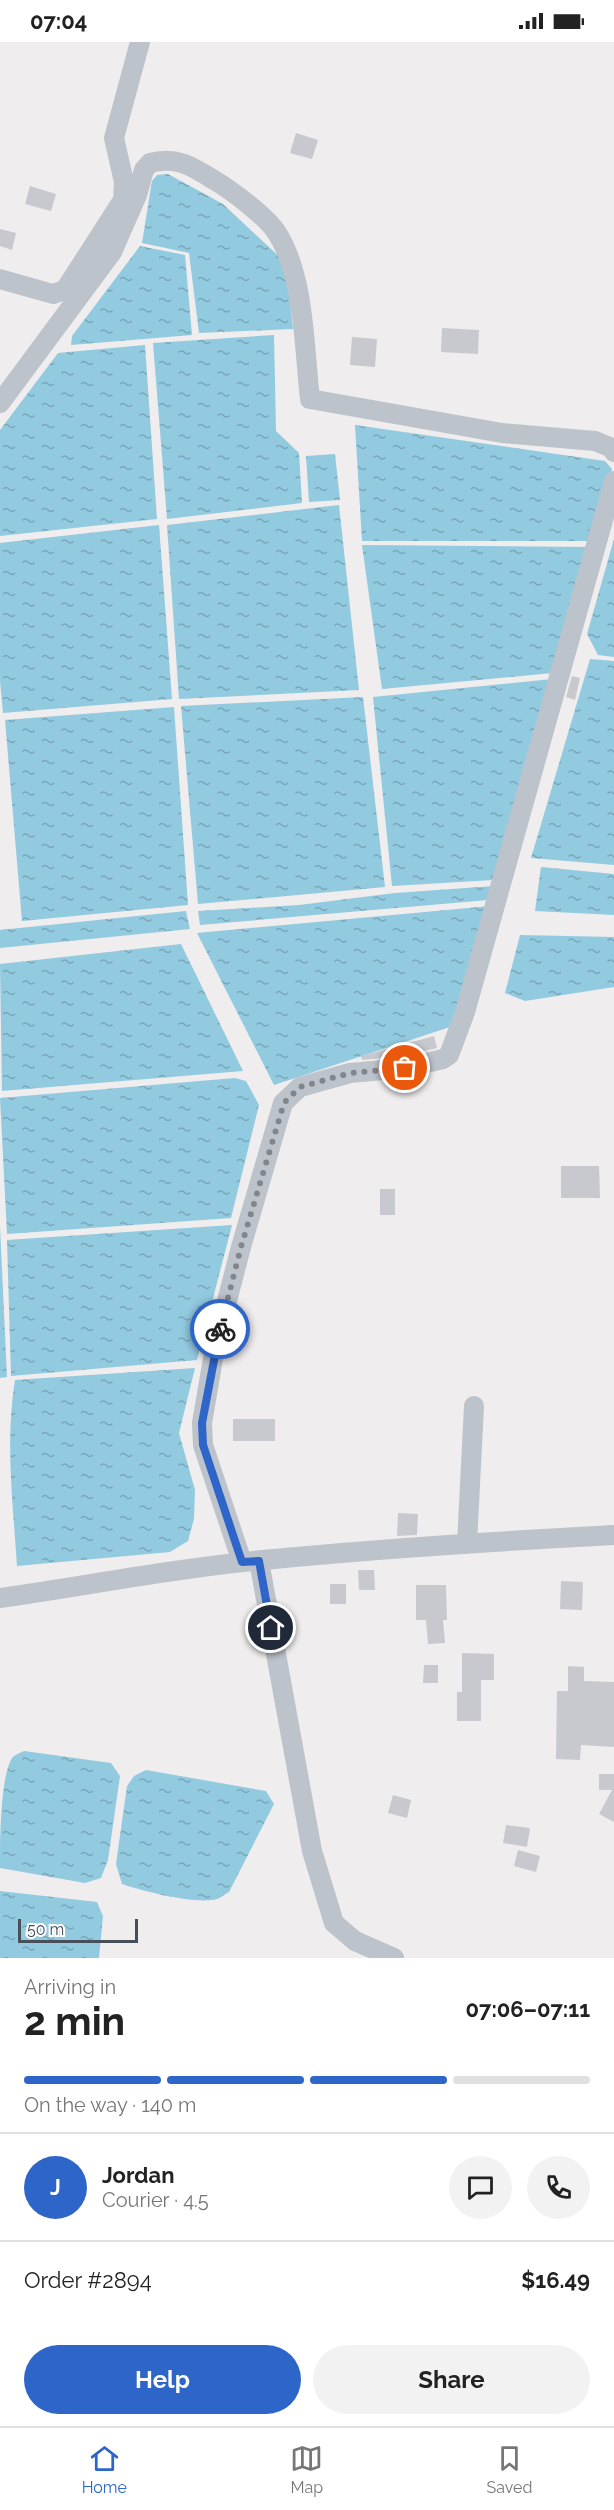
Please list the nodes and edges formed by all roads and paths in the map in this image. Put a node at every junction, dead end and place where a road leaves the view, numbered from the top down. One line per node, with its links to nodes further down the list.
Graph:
1 (140, 42): 2 (street)
2 (0, 279)
3 (0, 403): 4 (street)
4 (614, 452)
5 (614, 481): 9 (street)
6 (474, 1406): 8 (street)
7 (614, 1535): 8 (street)
8 (467, 1544): 9 (street)
9 (250, 1562): 10 (street); 11 (street)
10 (0, 1598)
11 (394, 1958)

